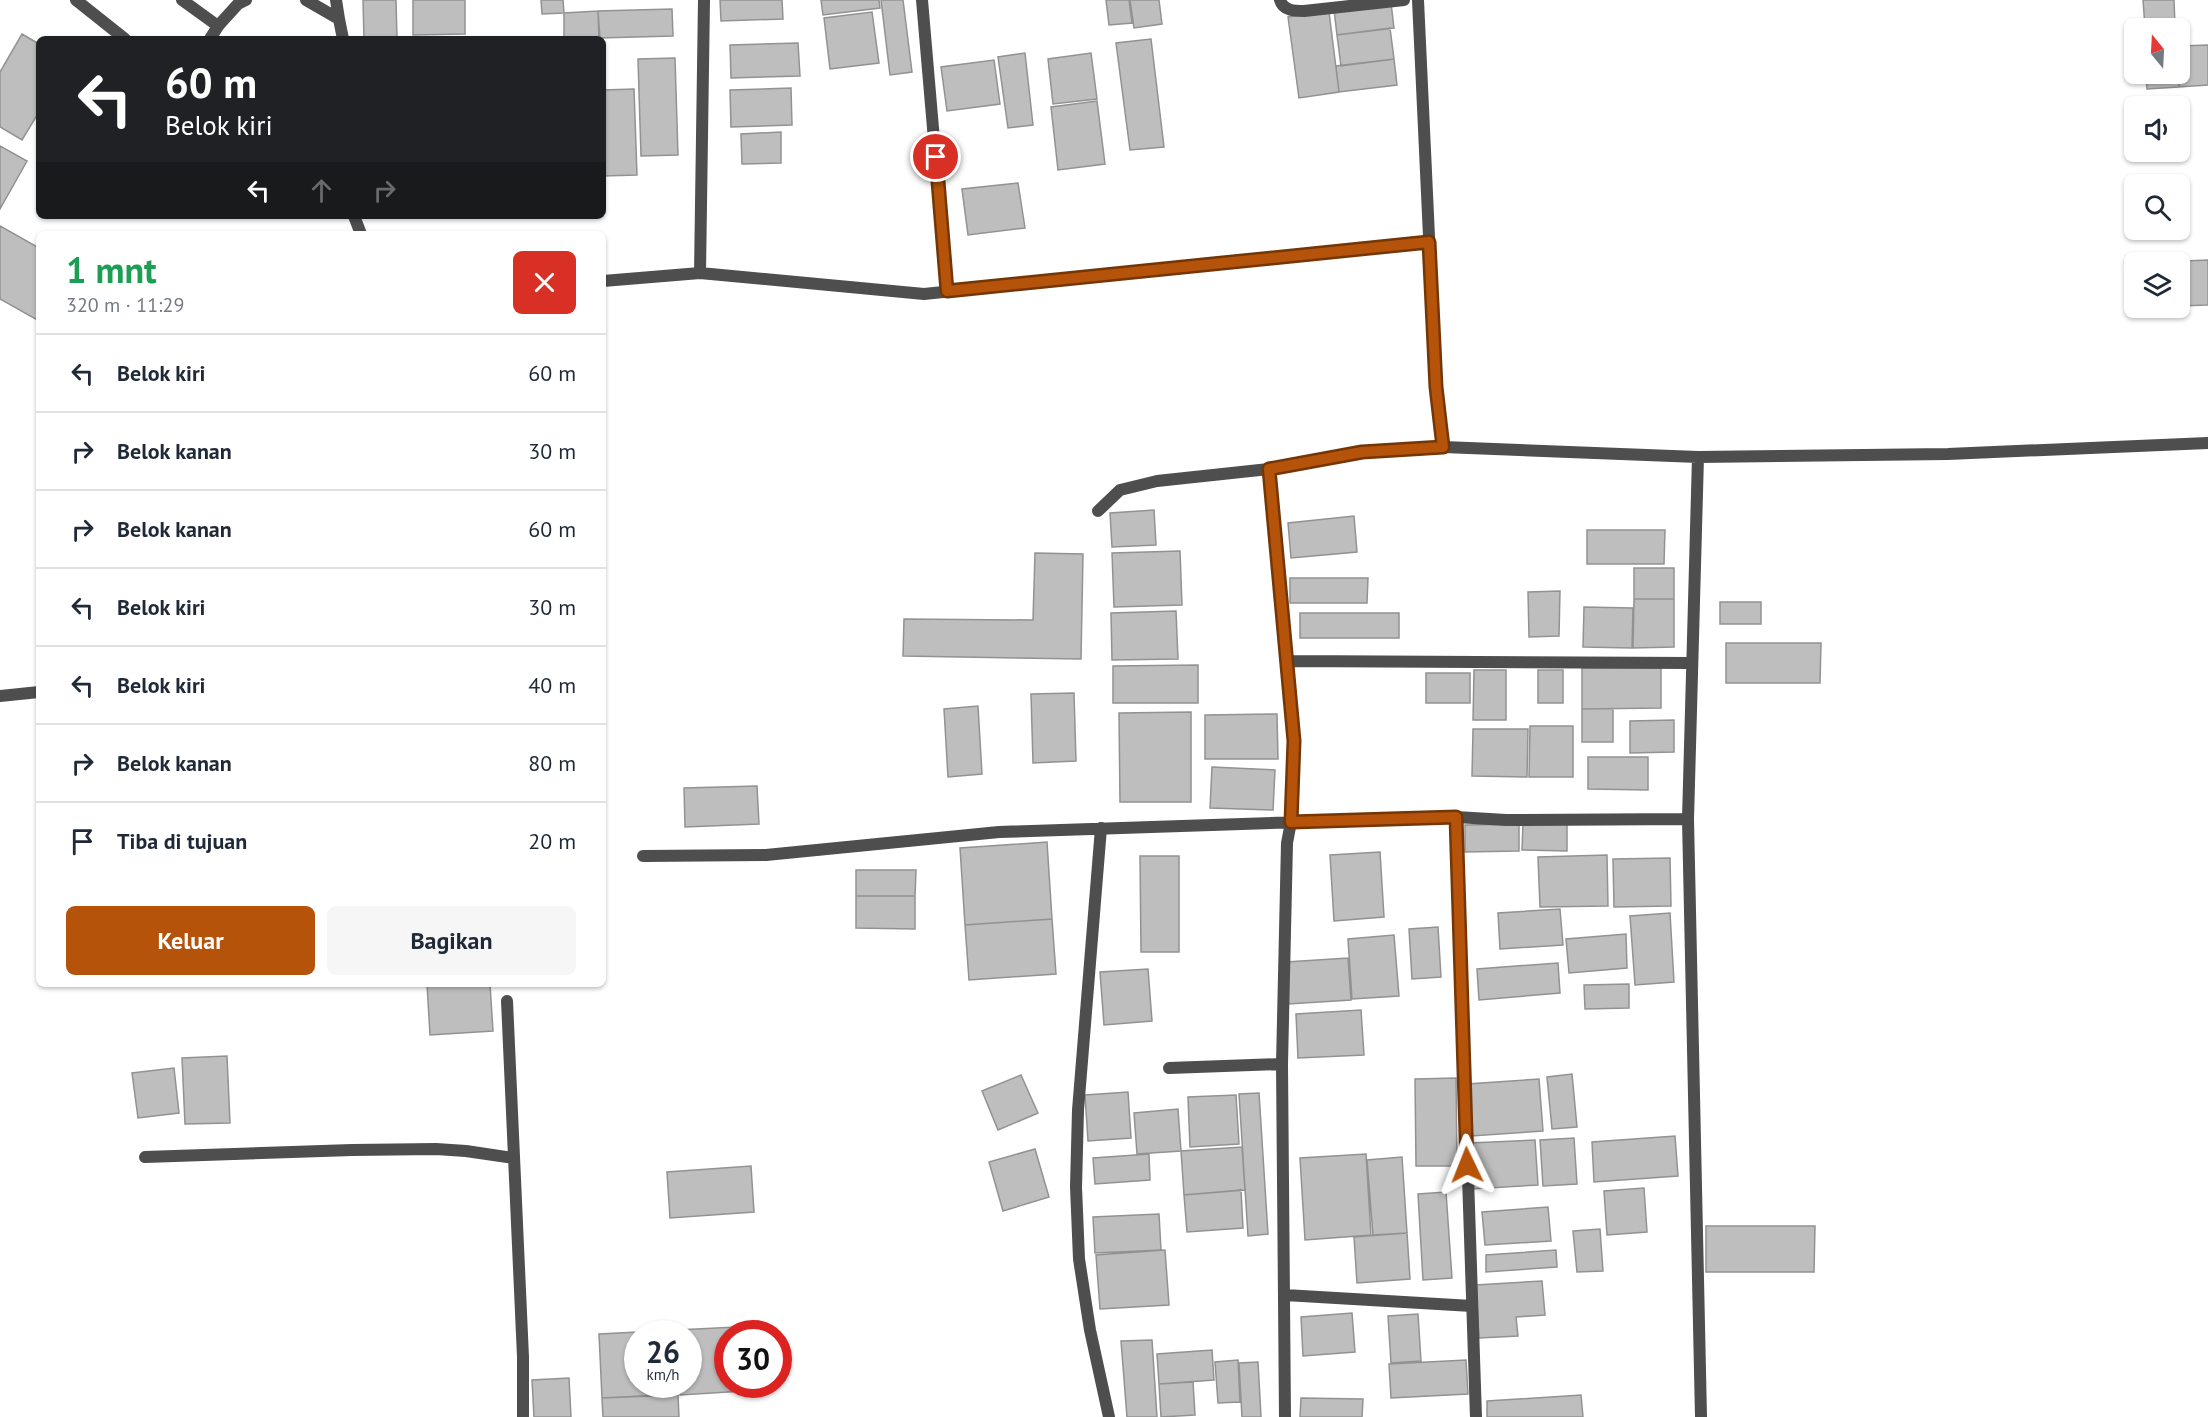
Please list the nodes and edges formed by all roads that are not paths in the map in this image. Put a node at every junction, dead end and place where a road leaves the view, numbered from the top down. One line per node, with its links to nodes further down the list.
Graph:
1 (76, 0): 13 (street)
2 (182, 0): 12 (street)
3 (246, 0): 12 (street)
4 (306, 0): 11 (street)
5 (336, 0): 11 (street)
6 (704, 0): 17 (street)
7 (922, 0): 19 (street)
8 (1280, 0): 9 (street)
9 (1404, 0)
10 (1418, 0): 16 (street)
11 (339, 19): 15 (street)
12 (218, 26): 14 (street)
13 (121, 36)
14 (212, 36)
15 (342, 36)
16 (1429, 242): 19 (street); 21 (street)
17 (700, 273): 18 (street); 19 (street)
18 (606, 281)
19 (947, 291)
20 (2208, 443): 22 (street)
21 (1443, 447): 22 (street); 23 (street)
22 (1698, 457): 26 (street)
23 (1269, 469): 24 (street); 25 (street)
24 (1098, 511)
25 (1287, 661): 26 (street); 31 (street)
26 (1692, 663): 30 (street)
27 (36, 692): 28 (street)
28 (0, 696)
29 (1456, 817): 30 (street); 31 (street); 40 (street)
30 (1688, 819): 45 (street)
31 (1291, 822): 32 (street); 35 (street)
32 (1101, 828): 33 (street); 42 (street)
33 (643, 856)
34 (507, 1001): 38 (street)
35 (1282, 1065): 36 (street); 39 (street)
36 (1169, 1068)
37 (145, 1157): 38 (street)
38 (513, 1158): 41 (street)
39 (1285, 1295): 40 (street); 43 (street)
40 (1472, 1306): 44 (street)
41 (523, 1417)
42 (1109, 1417)
43 (1285, 1417)
44 (1476, 1417)
45 (1701, 1417)

